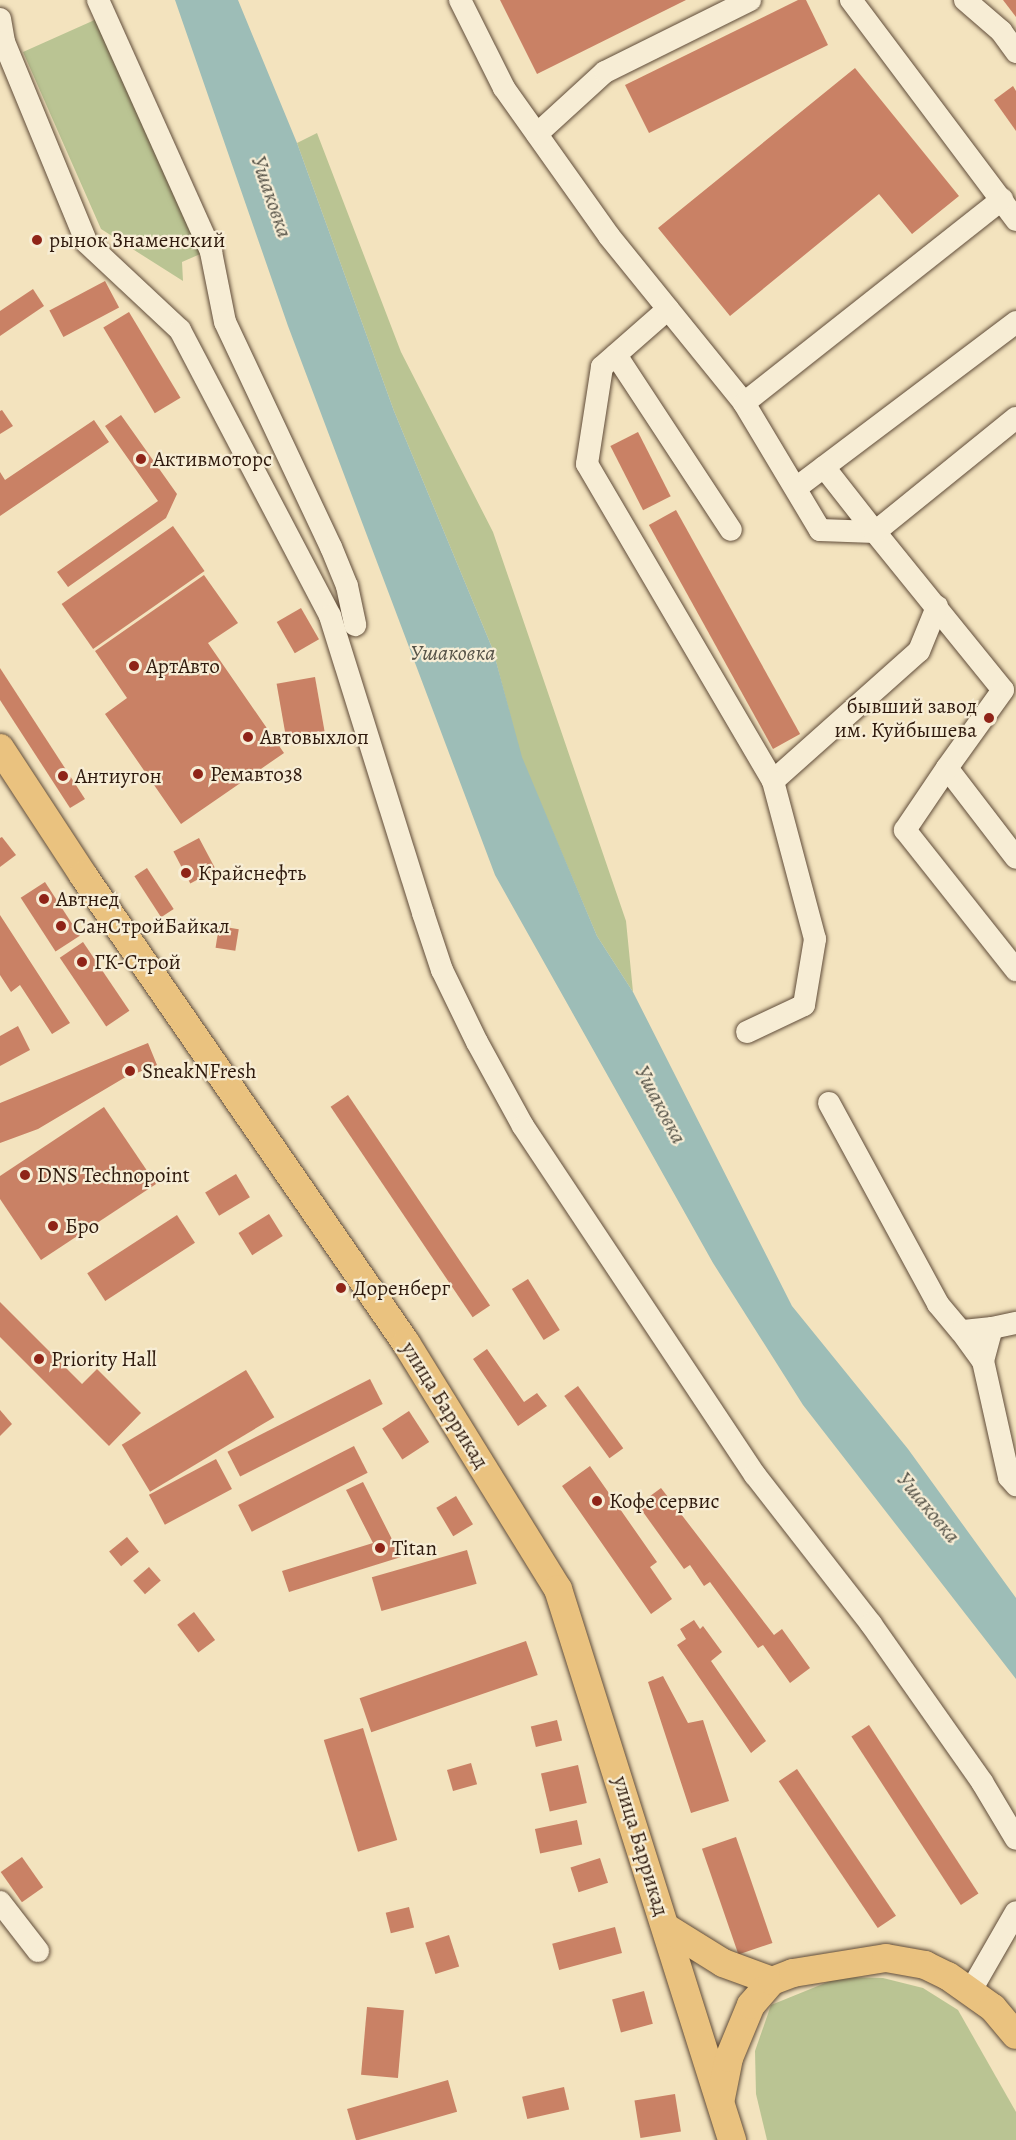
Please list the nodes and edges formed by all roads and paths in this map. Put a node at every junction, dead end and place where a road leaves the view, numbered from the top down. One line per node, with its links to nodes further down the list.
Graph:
1 (98, 0): 21 (street)
2 (460, 0): 8 (street)
3 (750, 0): 8 (street)
4 (851, 0): 9 (street)
5 (965, 0): 7 (street)
6 (0, 19): 34 (street)
7 (1016, 51)
8 (537, 134): 11 (street)
9 (1002, 200): 10 (street); 14 (street)
10 (1016, 220)
11 (668, 309): 13 (street); 14 (street)
12 (1016, 322): 16 (street)
13 (616, 355): 18 (street); 24 (street)
14 (744, 403): 19 (street)
15 (1016, 418): 19 (street)
16 (824, 467): 17 (street); 19 (street)
17 (796, 488)
18 (731, 530)
19 (875, 532): 20 (street)
20 (937, 607): 23 (street); 24 (street)
21 (355, 625)
22 (0, 748): 37 (main road, улица Баррикад)
23 (947, 768): 25 (street); 26 (street)
24 (773, 781): 27 (street)
25 (1016, 858)
26 (1016, 970)
27 (747, 1032)
28 (829, 1103): 31 (street)
29 (1016, 1323): 30 (street)
30 (992, 1328): 31 (street); 32 (street)
31 (961, 1331): 32 (street)
32 (983, 1361): 33 (street)
33 (1016, 1485)
34 (1016, 1839)
35 (0, 1902): 38 (street)
36 (1016, 1912): 40 (street)
37 (667, 1928): 39 (main road); 42 (main road, улица Баррикад)
38 (38, 1951)
39 (772, 1981): 40 (main road); 42 (main road)
40 (970, 1992): 41 (main road)
41 (1016, 2035)
42 (720, 2097): 43 (main road, улица Баррикад)
43 (732, 2140)

